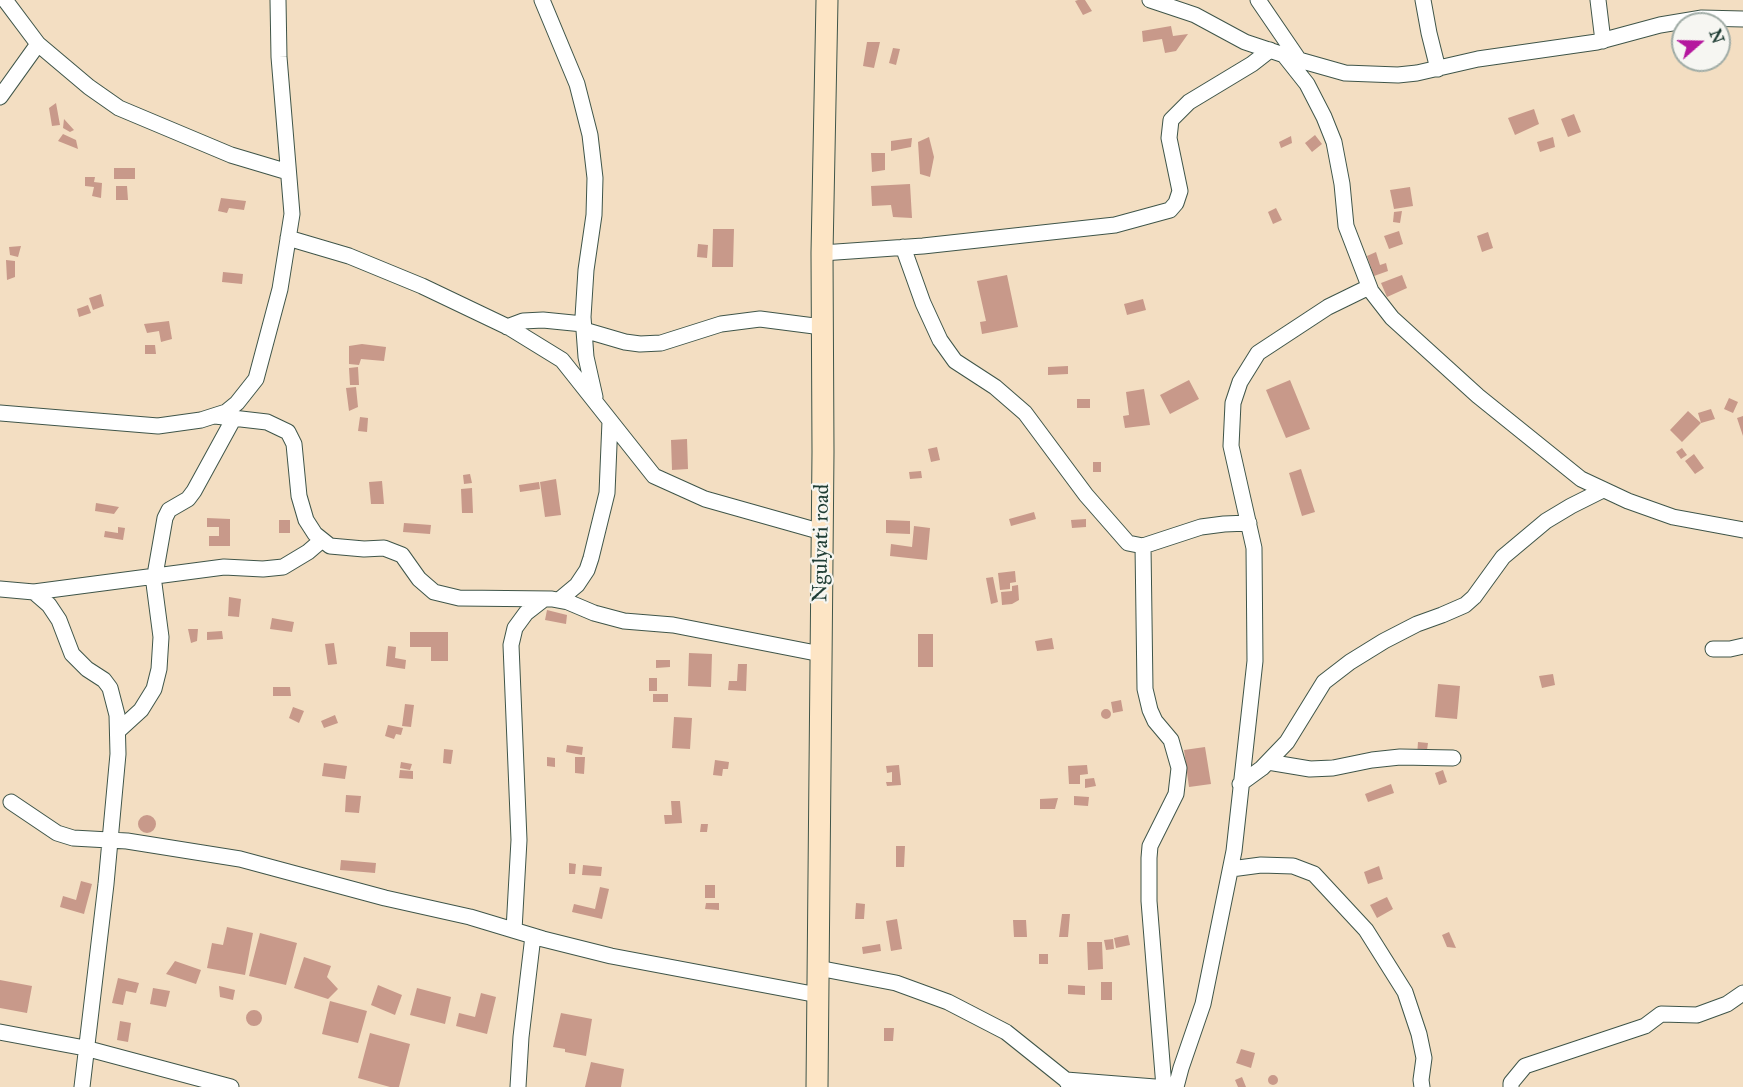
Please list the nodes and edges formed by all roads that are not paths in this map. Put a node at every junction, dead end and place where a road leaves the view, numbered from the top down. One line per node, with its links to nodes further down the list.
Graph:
1 (5, 0): 11 (street)
2 (278, 0): 16 (street)
3 (542, 0): 22 (street)
4 (827, 0): 19 (main road, Ngulyati road)
5 (1150, 0): 12 (street)
6 (1258, 0): 13 (street)
7 (1423, 0): 14 (street)
8 (1598, 0): 10 (street)
9 (1743, 19): 10 (street)
10 (1603, 41): 14 (street)
11 (38, 44): 15 (street); 16 (street)
12 (1277, 53): 13 (street); 18 (street); 20 (street)
13 (1299, 60): 14 (street)
14 (1438, 69)
15 (0, 97)
16 (288, 172): 17 (street)
17 (288, 238): 21 (street); 26 (street)
18 (903, 247): 19 (street); 34 (street)
19 (822, 253): 23 (main road, Ngulyati road)
20 (1369, 287): 29 (street); 30 (street)
21 (507, 327): 22 (street); 24 (street)
22 (583, 327): 23 (street); 24 (street)
23 (822, 327): 32 (main road, Ngulyati road)
24 (596, 404): 28 (street)
25 (0, 413): 26 (street)
26 (215, 416): 27 (street)
27 (234, 418): 33 (street); 35 (street)
28 (610, 421): 32 (street); 39 (street)
29 (1603, 490): 31 (street); 45 (street)
30 (1249, 524): 34 (street); 46 (street)
31 (1743, 530)
32 (822, 532): 42 (main road, Ngulyati road)
33 (322, 540): 35 (street); 38 (street)
34 (1143, 546): 63 (street)
35 (154, 575): 37 (street); 43 (street)
36 (0, 589): 37 (street)
37 (34, 592): 43 (street)
38 (544, 598): 39 (street); 50 (street)
39 (559, 600): 42 (street)
40 (1743, 646): 41 (street)
41 (1713, 649)
42 (821, 654): 52 (main road, Ngulyati road)
43 (118, 731): 48 (street)
44 (1453, 758): 45 (street)
45 (1268, 762): 46 (street)
46 (1240, 784): 49 (street)
47 (11, 802): 48 (street)
48 (109, 841): 50 (street); 56 (street)
49 (1231, 869): 64 (street); 65 (street)
50 (514, 930): 51 (street)
51 (533, 936): 54 (street); 60 (street)
52 (818, 968): 54 (main road, Ngulyati road); 57 (street)
53 (1743, 993): 66 (street)
54 (818, 995): 61 (main road, Ngulyati road)
55 (0, 1032): 56 (street)
56 (85, 1048): 58 (street); 59 (street)
57 (1068, 1084): 62 (street)
58 (82, 1087)
59 (231, 1087)
60 (518, 1087)
61 (816, 1087)
62 (1155, 1087)
63 (1164, 1087)
64 (1176, 1087)
65 (1422, 1087)
66 (1511, 1087)

